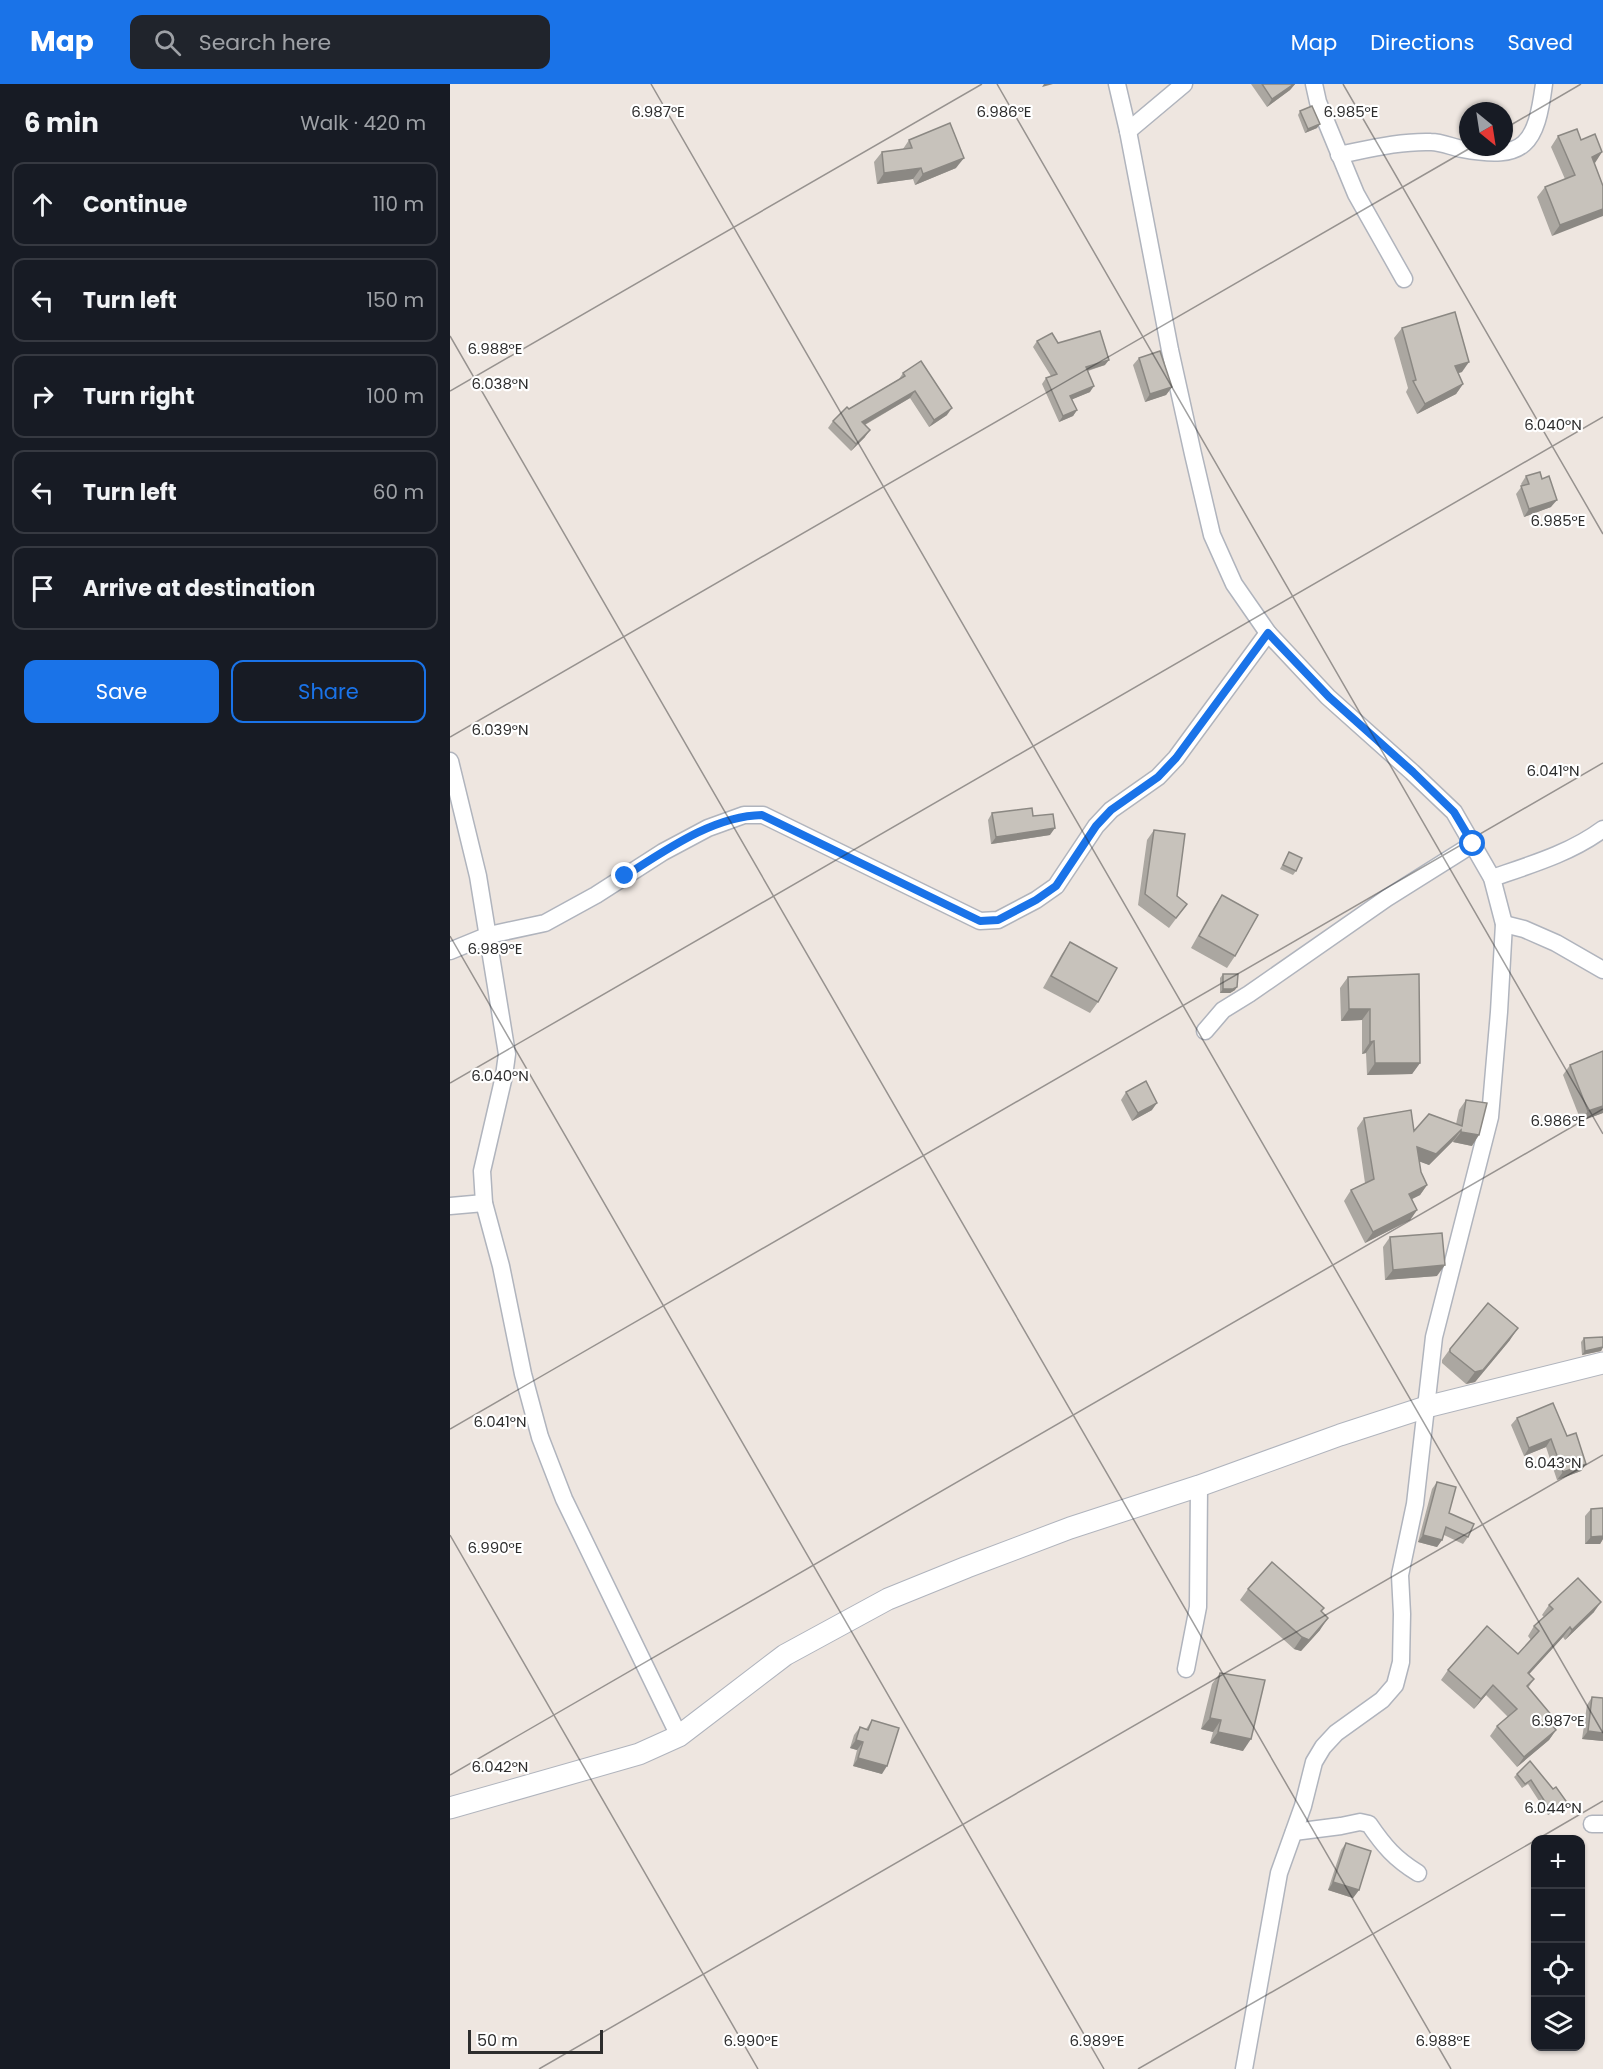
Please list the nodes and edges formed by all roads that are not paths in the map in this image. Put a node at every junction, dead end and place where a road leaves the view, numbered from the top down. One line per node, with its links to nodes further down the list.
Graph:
1 (1117, 84): 5 (street)
2 (1184, 84): 5 (street)
3 (1314, 84): 6 (street)
4 (1544, 84): 6 (street)
5 (1128, 131): 8 (street)
6 (1340, 155): 7 (street)
7 (1404, 279)
8 (1268, 633): 11 (street); 14 (street)
9 (450, 761): 14 (street)
10 (1603, 829): 12 (street)
11 (1473, 844): 12 (street); 17 (street)
12 (1492, 878): 13 (street)
13 (1504, 924): 16 (street); 21 (street)
14 (489, 935): 15 (street); 18 (street)
15 (450, 951)
16 (1603, 970)
17 (1205, 1032)
18 (484, 1203): 19 (street); 24 (street)
19 (450, 1206)
20 (1603, 1363): 21 (street)
21 (1426, 1407): 22 (street); 26 (street)
22 (1199, 1486): 23 (street); 24 (street)
23 (1186, 1669)
24 (679, 1736): 25 (street)
25 (450, 1808)
26 (1294, 1832): 27 (street); 28 (street)
27 (1418, 1873)
28 (1244, 2069)

